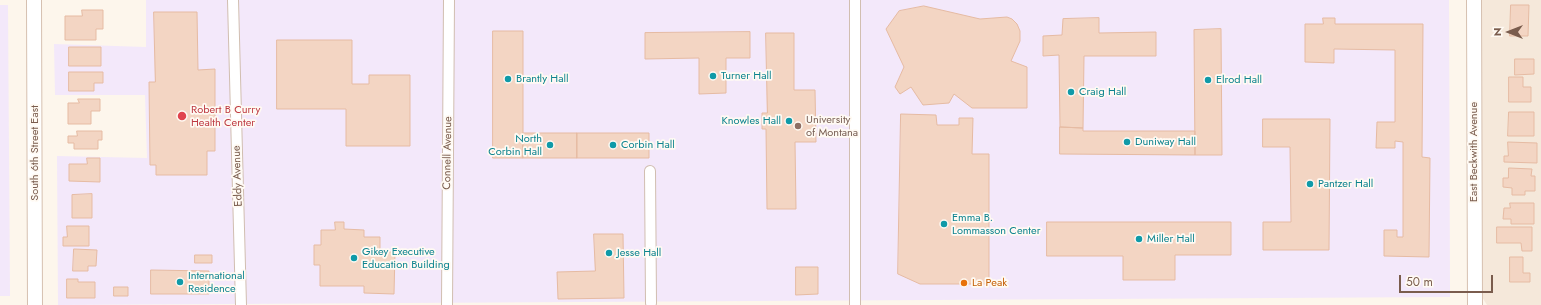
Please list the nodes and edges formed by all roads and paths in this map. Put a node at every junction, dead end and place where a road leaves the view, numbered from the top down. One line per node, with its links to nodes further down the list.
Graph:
1 (34, 0): 8 (street, South 6th Street East)
2 (449, 0): 10 (street, Connell Avenue)
3 (855, 0): 11 (street)
4 (1474, 0): 12 (street, East Beckwith Avenue)
5 (233, 1): 9 (street, Eddy Avenue)
6 (650, 171): 7 (street)
7 (651, 303)
8 (35, 305)
9 (241, 305)
10 (447, 305)
11 (855, 305)
12 (1475, 305)

